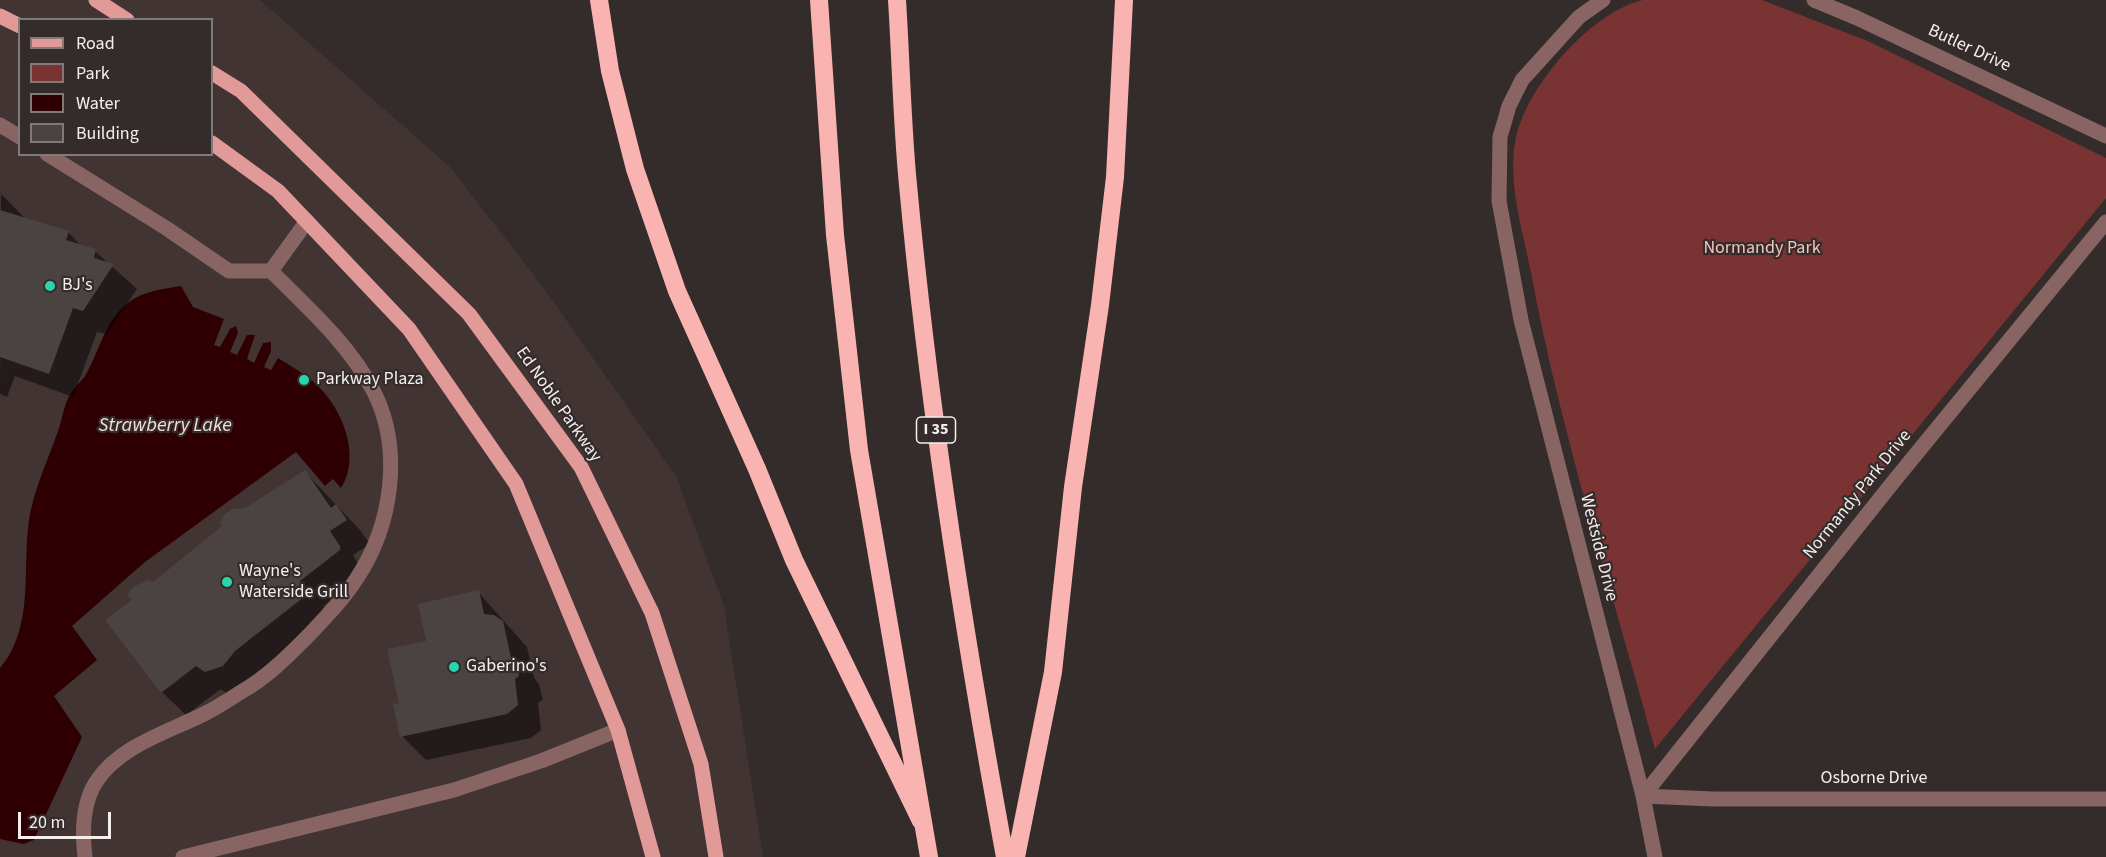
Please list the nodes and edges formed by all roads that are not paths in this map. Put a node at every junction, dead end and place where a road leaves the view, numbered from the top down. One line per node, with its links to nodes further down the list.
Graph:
1 (96, 0): 9 (main road)
2 (599, 0): 23 (highway)
3 (819, 0): 23 (highway)
4 (897, 0): 29 (highway, I 35)
5 (1124, 0): 30 (highway)
6 (1603, 0): 21 (street, Westside Drive)
7 (1814, 0): 14 (street, Butler Drive)
8 (0, 16): 10 (main road)
9 (124, 18)
10 (18, 25)
11 (213, 73): 27 (main road, Ed Noble Parkway)
12 (0, 125): 13 (street)
13 (18, 136)
14 (2106, 136)
15 (213, 144): 17 (main road)
16 (50, 156): 19 (street)
17 (307, 221): 19 (street); 20 (main road)
18 (2106, 222): 21 (street, Normandy Park Drive)
19 (271, 271): 24 (street)
20 (618, 730): 25 (street); 26 (main road)
21 (1643, 796): 22 (street, Osborne Drive); 31 (street, Westside Drive)
22 (2106, 799)
23 (921, 821): 28 (highway)
24 (85, 857)
25 (183, 857)
26 (653, 857)
27 (716, 857)
28 (929, 857)
29 (1005, 857)
30 (1016, 857)
31 (1655, 857)

